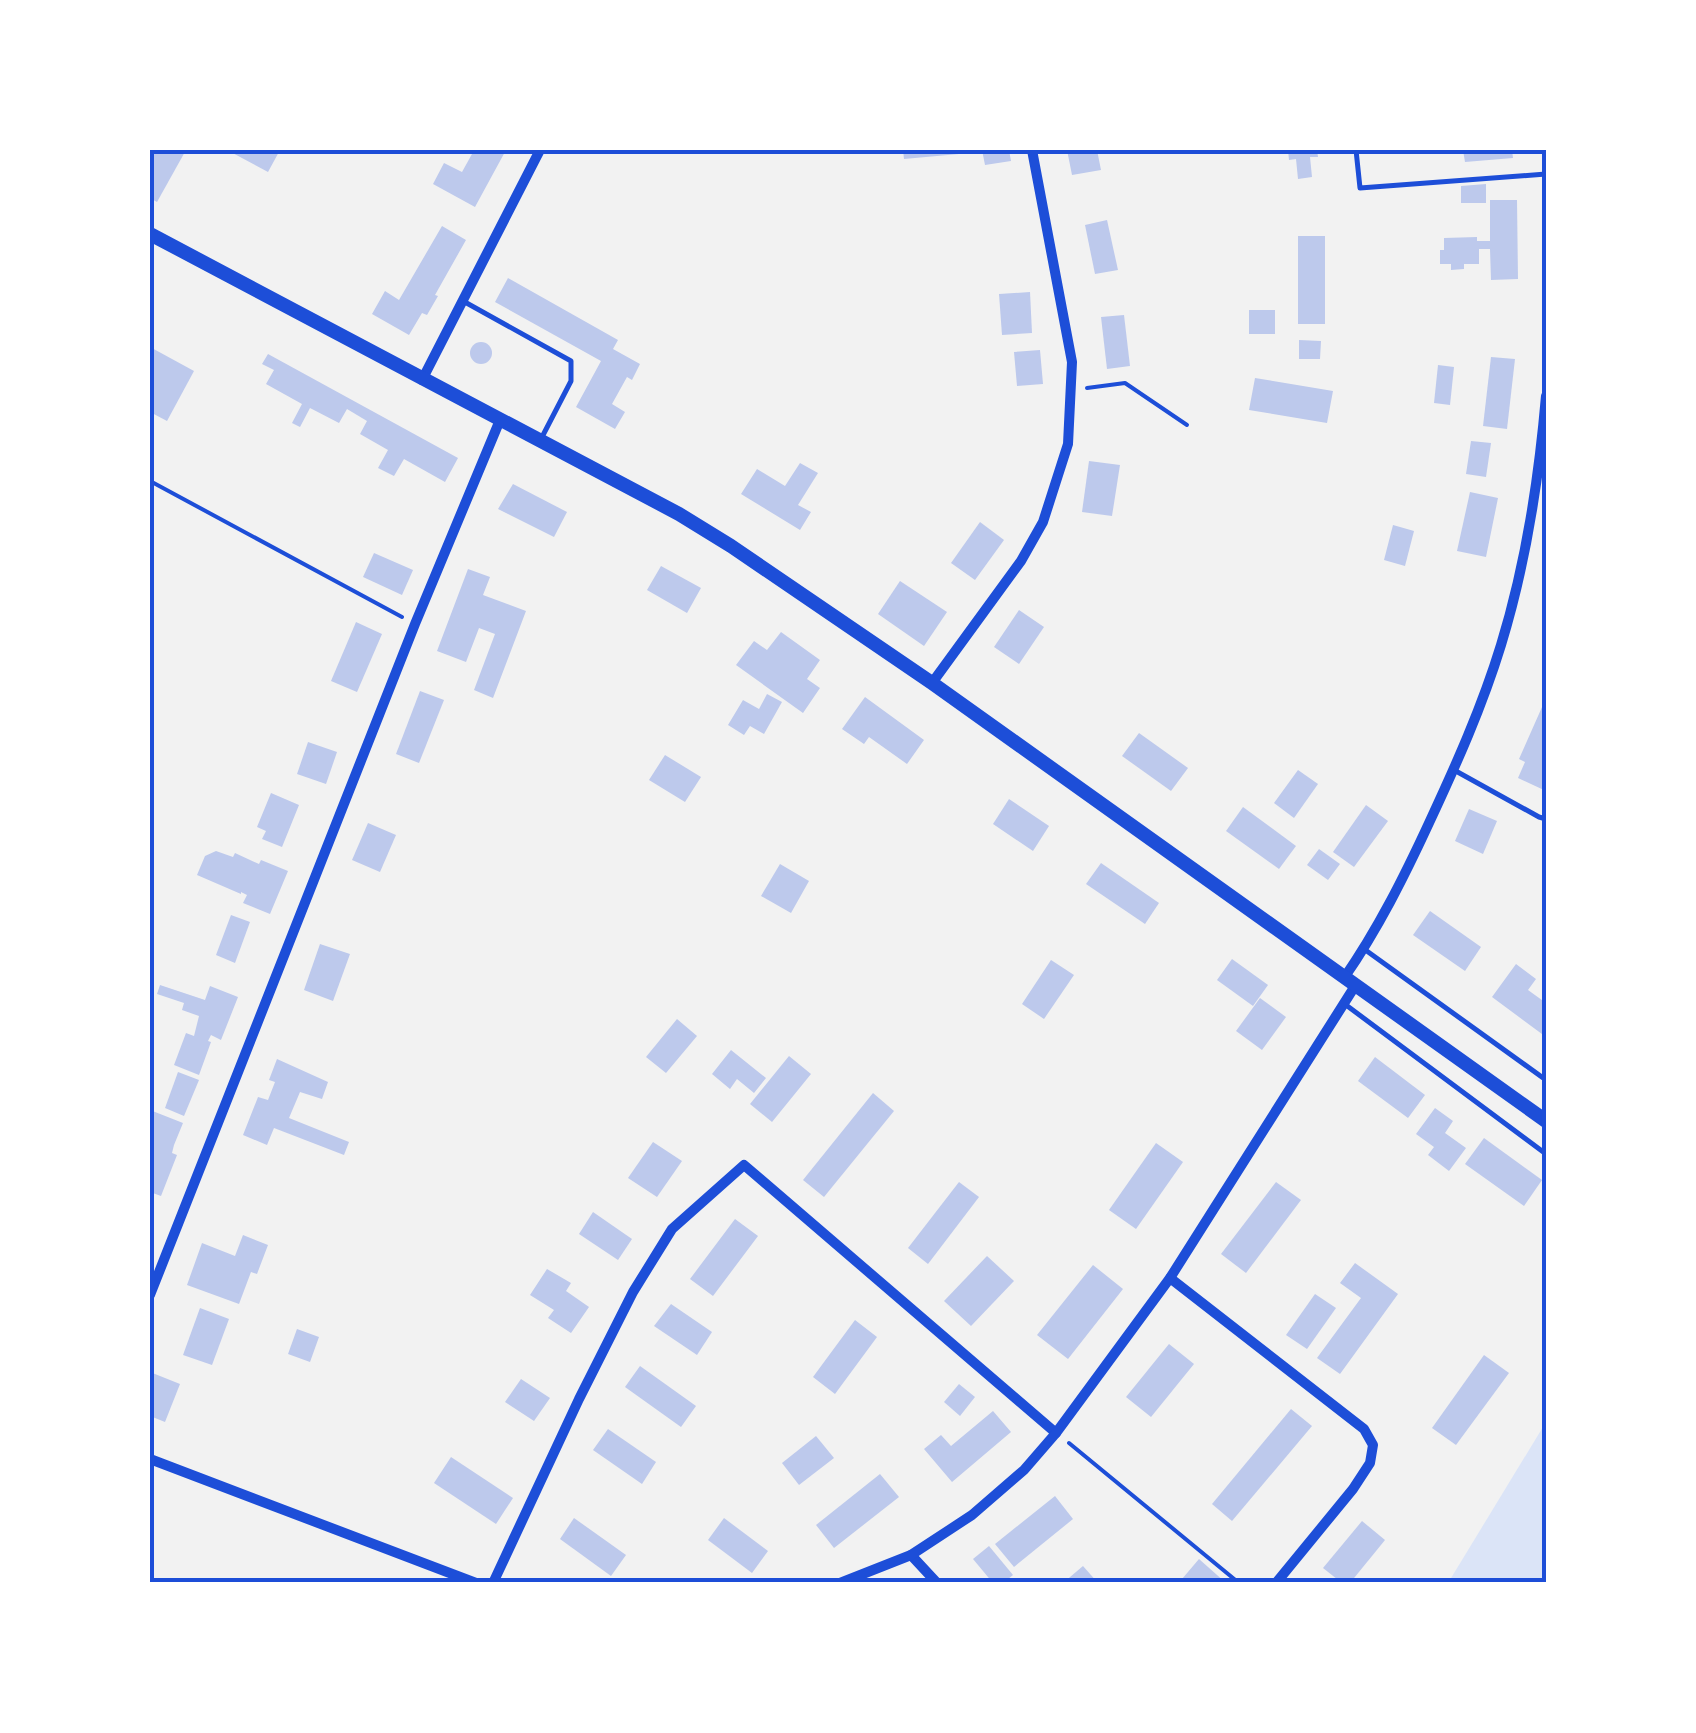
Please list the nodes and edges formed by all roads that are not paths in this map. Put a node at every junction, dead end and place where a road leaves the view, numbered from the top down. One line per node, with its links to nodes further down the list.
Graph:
1 (540, 150): 6 (street)
2 (1032, 150): 11 (street)
3 (1356, 150): 4 (lane)
4 (1546, 174)
5 (150, 234): 7 (street)
6 (463, 301): 7 (street); 10 (lane)
7 (422, 380): 9 (street)
8 (1546, 396): 12 (street)
9 (500, 420): 10 (street); 21 (street)
10 (540, 441): 11 (street)
11 (932, 683): 15 (street)
12 (1454, 770): 13 (lane); 14 (street)
13 (1546, 819)
14 (1364, 949): 15 (street); 17 (lane)
15 (1350, 982): 16 (street); 18 (street)
16 (1344, 1003): 19 (lane); 20 (street)
17 (1546, 1080)
18 (1546, 1122)
19 (1546, 1154)
20 (1170, 1278): 22 (street); 29 (street)
21 (150, 1295)
22 (1056, 1433): 24 (street); 26 (street)
23 (150, 1459): 25 (street)
24 (911, 1555): 27 (street); 28 (street)
25 (476, 1583)
26 (493, 1583)
27 (840, 1583)
28 (937, 1583)
29 (1276, 1583)

